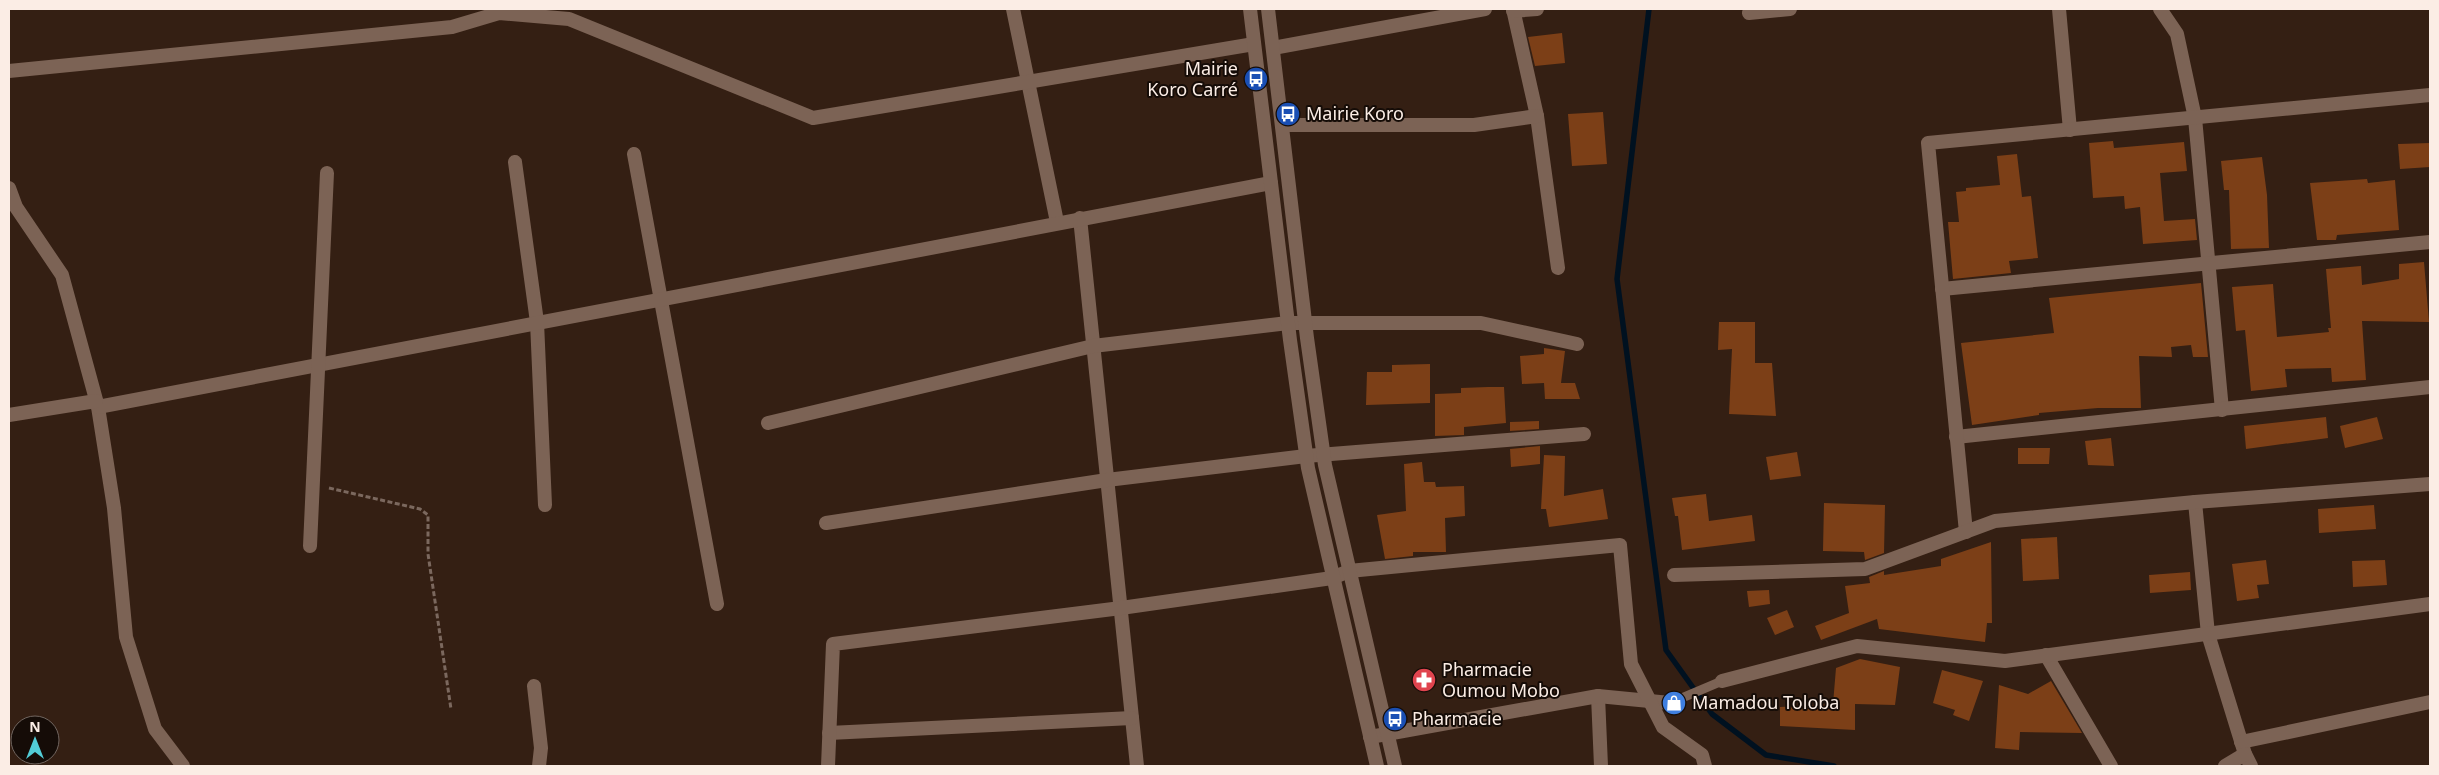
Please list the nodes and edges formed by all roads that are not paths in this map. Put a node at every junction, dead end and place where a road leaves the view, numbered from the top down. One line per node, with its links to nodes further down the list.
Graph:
1 (1013, 9): 15 (street)
2 (1250, 9): 12 (street)
3 (1268, 9): 13 (street)
4 (1485, 9): 13 (street)
5 (1537, 9): 9 (street)
6 (1790, 9): 11 (street)
7 (2059, 9): 20 (street)
8 (2160, 9): 18 (street)
9 (1513, 10): 17 (street)
10 (501, 11): 14 (street); 15 (street)
11 (1749, 13)
12 (1254, 44): 15 (street); 24 (street)
13 (1273, 48): 19 (street)
14 (9, 71)
15 (1028, 82): 27 (street)
16 (2430, 95): 18 (street)
17 (1536, 116): 19 (street); 30 (street)
18 (2195, 118): 20 (street); 29 (street)
19 (1282, 124): 35 (street)
20 (2070, 130): 31 (street)
21 (634, 154): 32 (street)
22 (515, 162): 33 (street)
23 (327, 173): 38 (street)
24 (1271, 183): 26 (street); 34 (street)
25 (9, 188): 40 (street)
26 (1080, 218): 27 (street); 37 (street)
27 (1057, 222): 32 (street)
28 (2430, 242): 29 (street)
29 (2209, 263): 31 (street); 41 (street)
30 (1558, 268)
31 (1942, 289): 45 (street)
32 (660, 298): 33 (street); 58 (street)
33 (537, 322): 38 (street); 51 (street)
34 (1288, 323): 35 (street); 37 (street); 47 (street)
35 (1306, 323): 36 (street); 46 (street)
36 (1577, 344)
37 (1093, 346): 43 (street); 48 (street)
38 (320, 364): 40 (street); 54 (street)
39 (2430, 388): 41 (street)
40 (97, 404): 42 (street); 74 (street)
41 (2222, 410): 45 (street)
42 (9, 415)
43 (768, 423)
44 (1584, 434): 46 (street)
45 (1956, 437): 53 (street)
46 (1324, 455): 47 (street); 55 (street)
47 (1306, 456): 48 (street); 57 (street)
48 (1107, 480): 52 (street); 60 (street)
49 (2430, 484): 50 (street)
50 (2195, 502): 53 (street); 61 (street)
51 (545, 506)
52 (826, 522)
53 (1966, 532): 56 (street)
54 (310, 546)
55 (1349, 572): 57 (street); 66 (street); 70 (street)
56 (1674, 575)
57 (1332, 578): 60 (street); 72 (street)
58 (717, 604)
59 (2430, 604): 61 (street)
60 (1120, 608): 69 (street); 71 (street)
61 (2208, 634): 62 (street); 73 (street)
62 (2046, 655): 63 (street); 82 (street)
63 (1722, 681): 68 (lane)
64 (534, 686): 75 (street)
65 (1598, 696): 66 (street); 70 (street); 80 (street)
66 (1649, 701): 68 (street); 81 (street)
67 (2430, 702): 73 (street)
68 (1670, 703)
69 (1132, 718): 71 (street); 77 (street)
70 (1387, 732): 72 (street); 79 (street)
71 (829, 733): 76 (street)
72 (1370, 737): 78 (street)
73 (2246, 754): 83 (street)
74 (182, 766)
75 (539, 766)
76 (828, 766)
77 (1137, 766)
78 (1377, 766)
79 (1395, 766)
80 (1601, 766)
81 (1705, 766)
82 (2111, 766)
83 (2225, 766)

